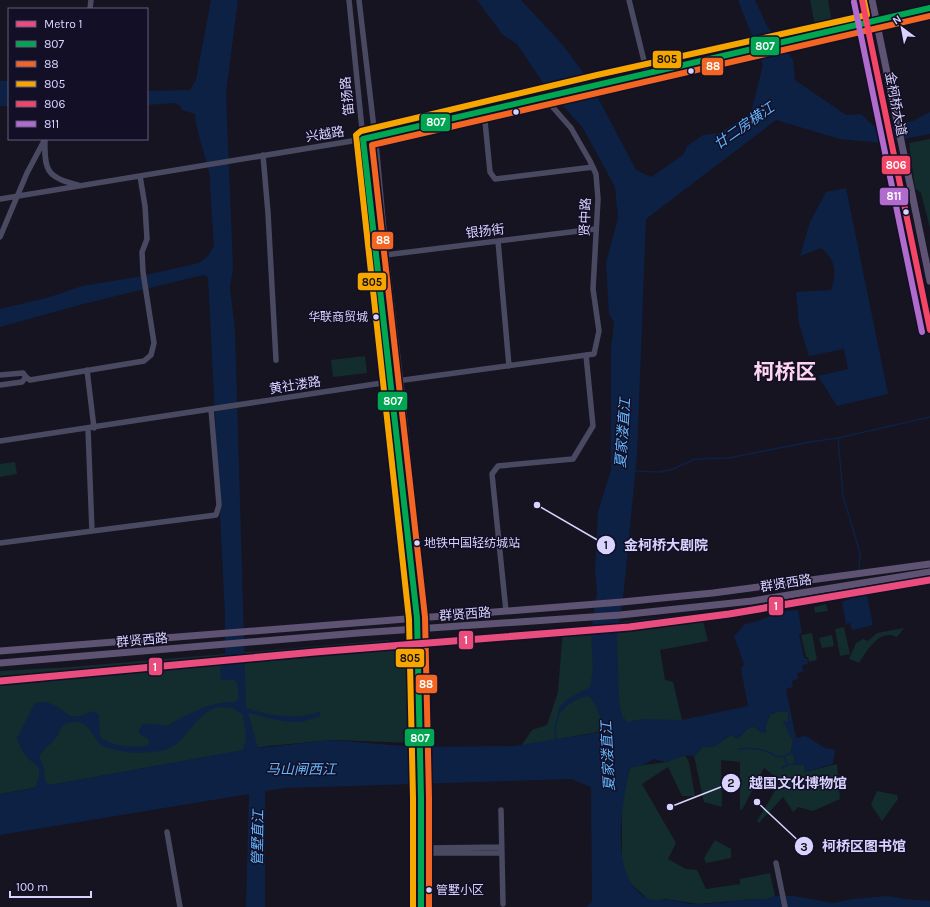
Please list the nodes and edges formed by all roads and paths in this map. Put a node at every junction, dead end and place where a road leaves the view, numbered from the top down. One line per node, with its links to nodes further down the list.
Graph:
1 (349, 0): 13 (street, 笛扬路)
2 (359, 0): 12 (street, 笛扬路)
3 (629, 0): 9 (street)
4 (862, 0): 8 (main road, 金柯桥大道)
5 (872, 0): 7 (main road, 金柯桥大道)
6 (930, 8): 7 (street, 兴越路)
7 (876, 21): 8 (street, 兴越路); 27 (main road, 金柯桥大道)
8 (867, 23): 9 (street, 兴越路); 28 (main road, 金柯桥大道)
9 (646, 72): 10 (street, 兴越路)
10 (546, 96): 11 (street, 兴越路); 17 (street, 贤中路)
11 (484, 111): 12 (street, 兴越路); 17 (street)
12 (375, 136): 13 (street, 兴越路); 25 (street, 笛扬路)
13 (363, 139): 16 (street, 兴越路); 26 (street, 笛扬路)
14 (45, 140): 19 (street)
15 (45, 140): 20 (street)
16 (263, 155): 18 (street, 兴越路); 31 (street)
17 (593, 167): 22 (street, 贤中路)
18 (140, 176): 19 (street, 兴越路); 33 (street)
19 (80, 186): 20 (street, 兴越路)
20 (17, 196): 21 (street, 兴越路); 23 (street)
21 (0, 199)
22 (595, 229): 24 (street, 银扬街); 29 (street, 贤中路)
23 (0, 237)
24 (498, 241): 25 (street, 银扬街); 32 (street)
25 (386, 255): 26 (street, 银扬街); 36 (street, 笛扬路)
26 (377, 256): 37 (street, 笛扬路)
27 (930, 282)
28 (930, 330)
29 (594, 354): 30 (street, 黄社溇路)
30 (586, 355): 32 (street, 黄社溇路); 47 (street)
31 (276, 360)
32 (510, 366): 36 (street, 黄社溇路)
33 (87, 370): 35 (street); 41 (street)
34 (0, 375): 35 (street)
35 (26, 377): 38 (street)
36 (401, 380): 37 (street, 黄社溇路); 48 (street, 笛扬路)
37 (390, 381): 39 (street, 黄社溇路); 48 (street, 笛扬路)
38 (0, 385)
39 (212, 409): 41 (street, 黄社溇路); 43 (street)
40 (88, 428): 41 (street, 黄社溇路); 42 (street, 黄社溇路); 43 (street)
41 (94, 428)
42 (0, 441)
43 (92, 531): 44 (street)
44 (0, 543)
45 (930, 564): 47 (main road, 群贤西路)
46 (930, 572): 49 (main road, 群贤西路)
47 (506, 611): 48 (main road, 群贤西路)
48 (421, 618): 49 (street, 笛扬路); 50 (main road, 群贤西路)
49 (422, 629): 51 (main road, 群贤西路); 55 (street, 笛扬路); 59 (street, 笛扬路)
50 (0, 651)
51 (0, 663)
52 (501, 810): 54 (street)
53 (167, 832): 58 (street)
54 (501, 850): 55 (street); 57 (street)
55 (430, 851): 60 (street, 笛扬路)
56 (776, 863): 61 (street)
57 (503, 904)
58 (180, 907)
59 (421, 907)
60 (430, 907)
61 (785, 907)

